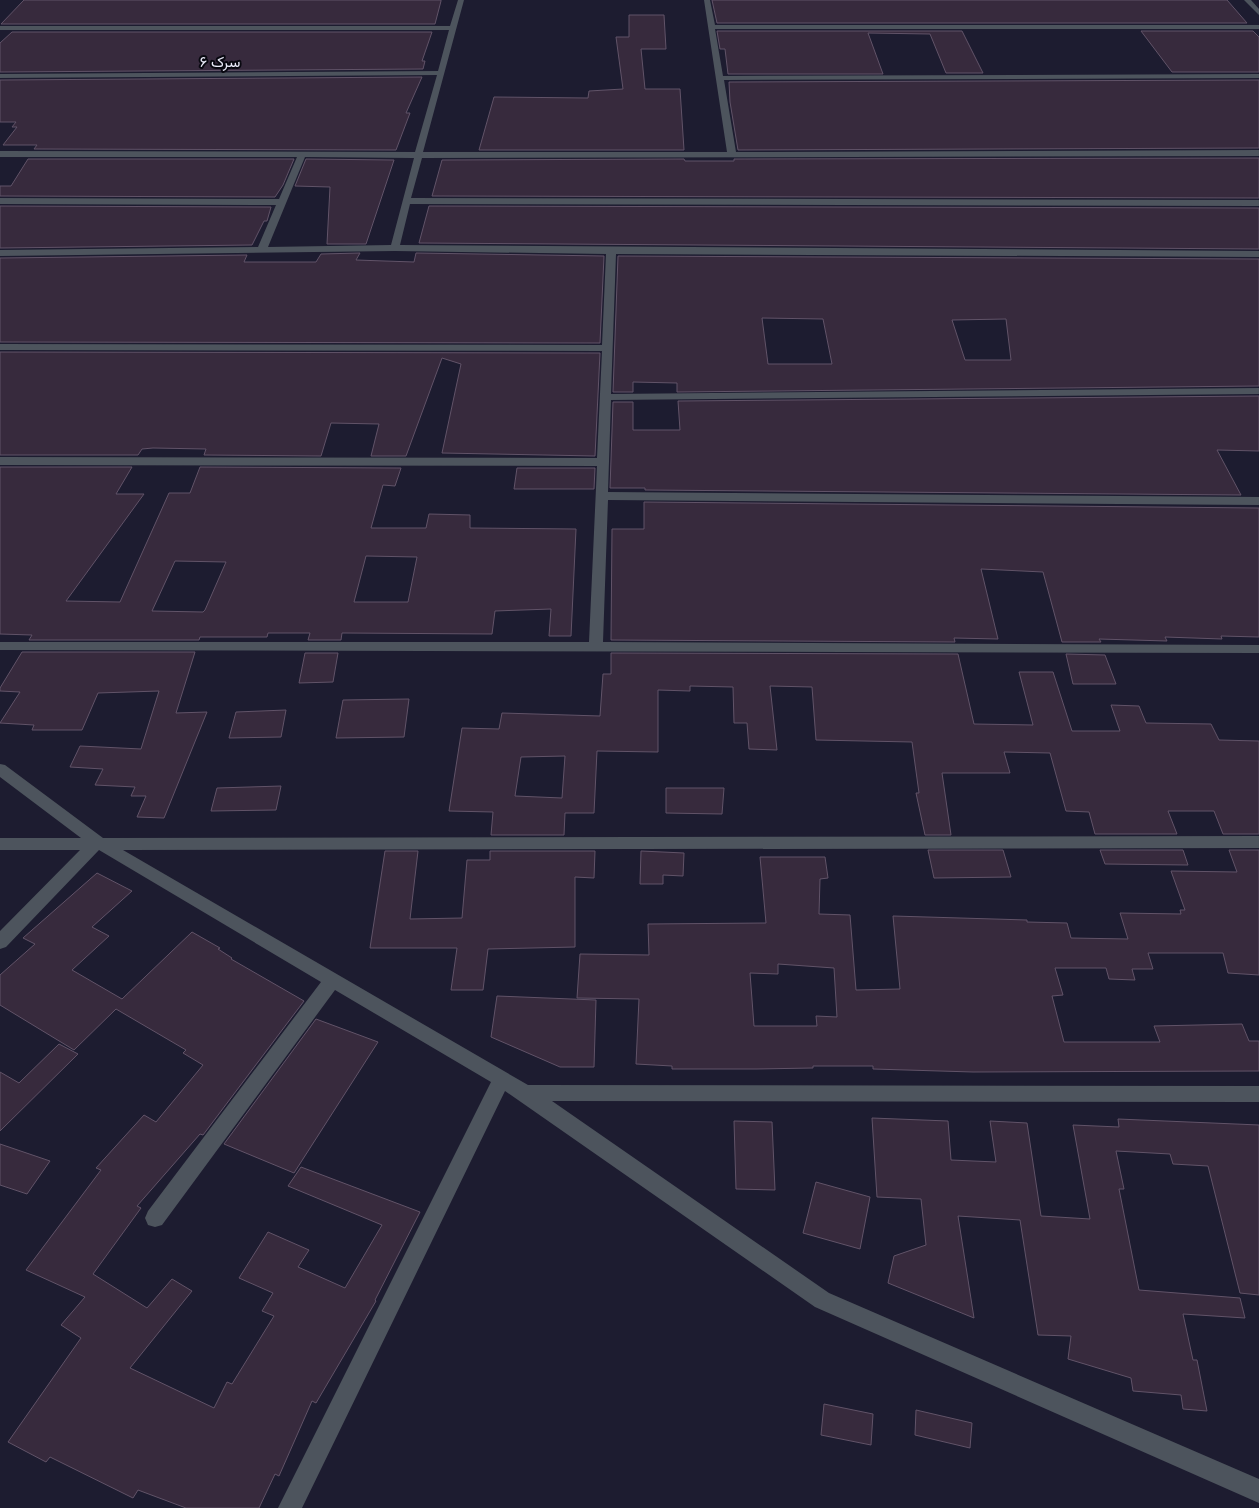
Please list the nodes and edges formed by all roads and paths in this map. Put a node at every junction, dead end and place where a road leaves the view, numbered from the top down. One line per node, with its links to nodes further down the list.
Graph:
1 (461, 0): 8 (street)
2 (707, 0): 5 (street)
3 (1247, 0): 4 (street)
4 (1258, 11)
5 (712, 27): 6 (street); 12 (street)
6 (1259, 27)
7 (0, 28): 8 (street)
8 (454, 28): 9 (street)
9 (441, 73): 10 (street, سرک ۶); 17 (street)
10 (0, 76)
11 (1259, 76): 12 (street)
12 (720, 78): 15 (street)
13 (1259, 153): 15 (street)
14 (0, 154): 16 (street)
15 (732, 154): 17 (street)
16 (302, 155): 17 (street); 20 (street)
17 (419, 156): 18 (street)
18 (406, 200): 21 (street); 22 (street)
19 (0, 201): 20 (street)
20 (282, 202): 23 (street)
21 (1259, 203)
22 (395, 248): 23 (street); 24 (street)
23 (262, 249): 25 (street)
24 (611, 251): 26 (street); 28 (street)
25 (0, 253)
26 (1259, 254)
27 (0, 347): 28 (street)
28 (608, 348): 30 (street)
29 (1259, 391): 30 (street)
30 (606, 397): 32 (street)
31 (0, 462): 32 (street)
32 (604, 462): 33 (street)
33 (602, 496): 34 (street); 36 (street)
34 (1259, 501)
35 (0, 646): 36 (street)
36 (596, 647): 37 (street)
37 (1259, 649)
38 (0, 769): 39 (street)
39 (97, 842): 40 (street); 41 (street); 42 (street); 43 (street)
40 (1259, 842)
41 (0, 844)
42 (0, 942)
43 (332, 980): 44 (street); 47 (street)
44 (502, 1079): 45 (street); 49 (street)
45 (525, 1093): 46 (street); 48 (street)
46 (1259, 1094)
47 (155, 1218)
48 (1259, 1491)
49 (290, 1508)

